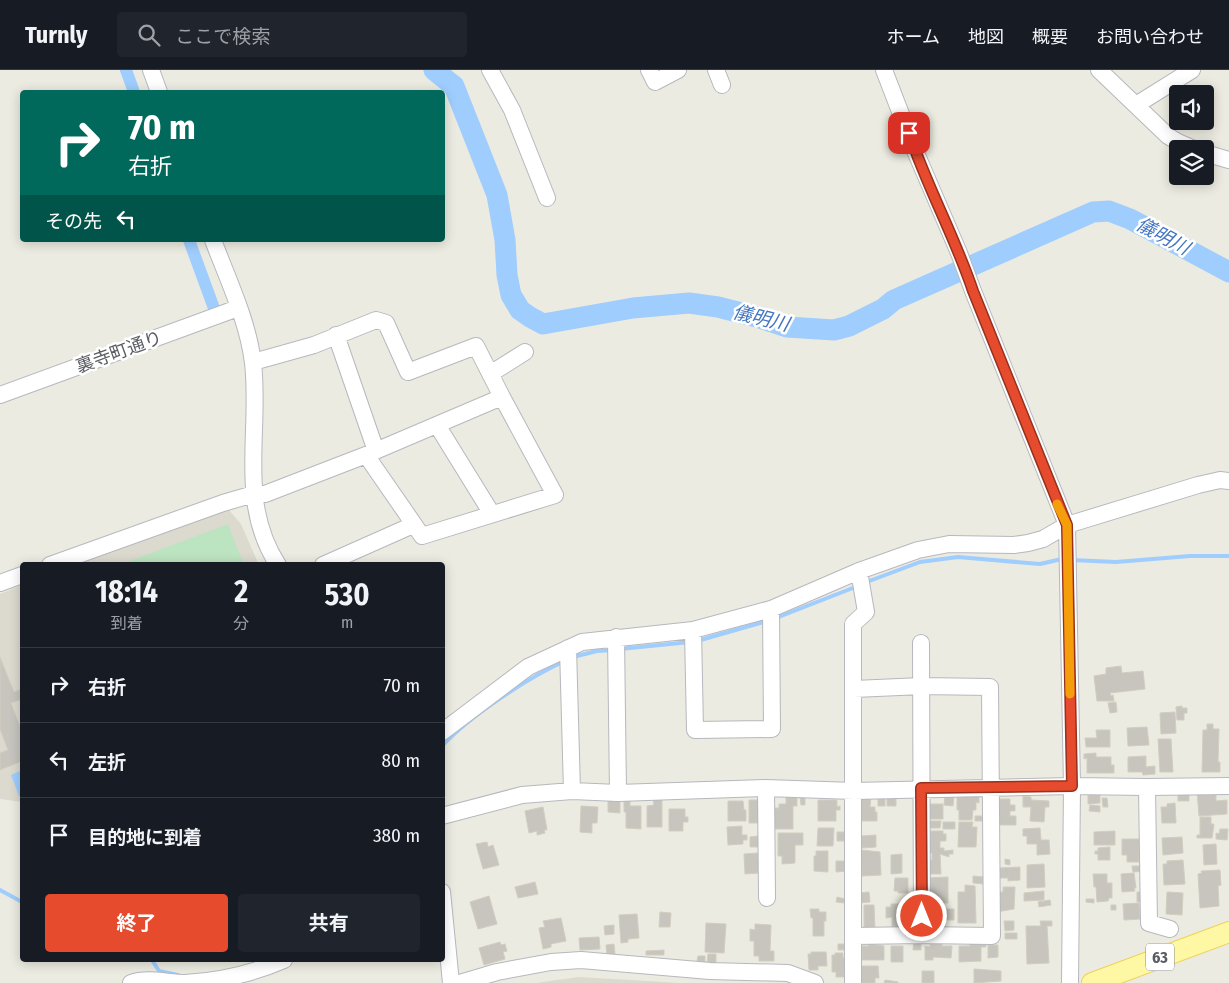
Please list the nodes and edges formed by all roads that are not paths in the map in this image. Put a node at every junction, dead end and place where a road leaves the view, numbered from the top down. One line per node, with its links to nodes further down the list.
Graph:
1 (151, 70): 8 (street)
2 (490, 70): 13 (street)
3 (649, 70): 4 (street)
4 (678, 70)
5 (884, 70): 28 (street)
6 (1099, 70): 9 (street)
7 (1192, 70): 9 (street)
8 (158, 90)
9 (1136, 105): 10 (street)
10 (1175, 140)
11 (1214, 156): 12 (street)
12 (1229, 160)
13 (547, 198)
14 (214, 242): 15 (street)
15 (238, 308): 18 (street); 20 (street, 裏寺町通り)
16 (336, 336): 18 (street); 19 (street); 23 (street)
17 (526, 352): 19 (street)
18 (253, 362): 25 (street)
19 (490, 374): 21 (street)
20 (0, 395)
21 (502, 397): 22 (street); 26 (street)
22 (437, 425): 23 (street); 26 (street)
23 (371, 453): 25 (street); 27 (street)
24 (1229, 482): 28 (street)
25 (254, 494): 29 (street); 30 (street)
26 (492, 514): 27 (street)
27 (413, 524): 31 (street)
28 (1067, 525): 32 (street); 43 (street)
29 (58, 562)
30 (276, 562)
31 (330, 562)
32 (859, 572): 35 (street); 41 (street)
33 (20, 576): 34 (street)
34 (0, 583)
35 (771, 609): 36 (street); 36 (street)
36 (693, 630): 37 (street)
37 (616, 637): 39 (street); 51 (street)
38 (921, 642): 40 (street)
39 (568, 648): 42 (street); 49 (street)
40 (922, 686): 41 (street); 47 (street); 48 (street)
41 (854, 689): 50 (street)
42 (445, 730)
43 (1072, 786): 45 (street); 48 (street); 66 (street)
44 (1229, 786): 45 (street); 52 (street)
45 (1147, 787): 56 (street)
46 (766, 788): 50 (street); 51 (street); 54 (street)
47 (921, 788): 48 (street); 50 (street); 58 (street)
48 (990, 788): 58 (street)
49 (572, 791): 51 (street); 53 (street)
50 (854, 791): 59 (street)
51 (618, 793)
52 (1229, 799)
53 (445, 815)
54 (767, 898)
55 (445, 922): 62 (street)
56 (1170, 929)
57 (1229, 932): 67 (main road, 63)
58 (922, 935): 59 (street)
59 (854, 936): 65 (street)
60 (279, 962): 61 (street)
61 (131, 983)
62 (451, 983)
63 (460, 983): 64 (street)
64 (815, 983)
65 (853, 983)
66 (1070, 983)
67 (1092, 983)

